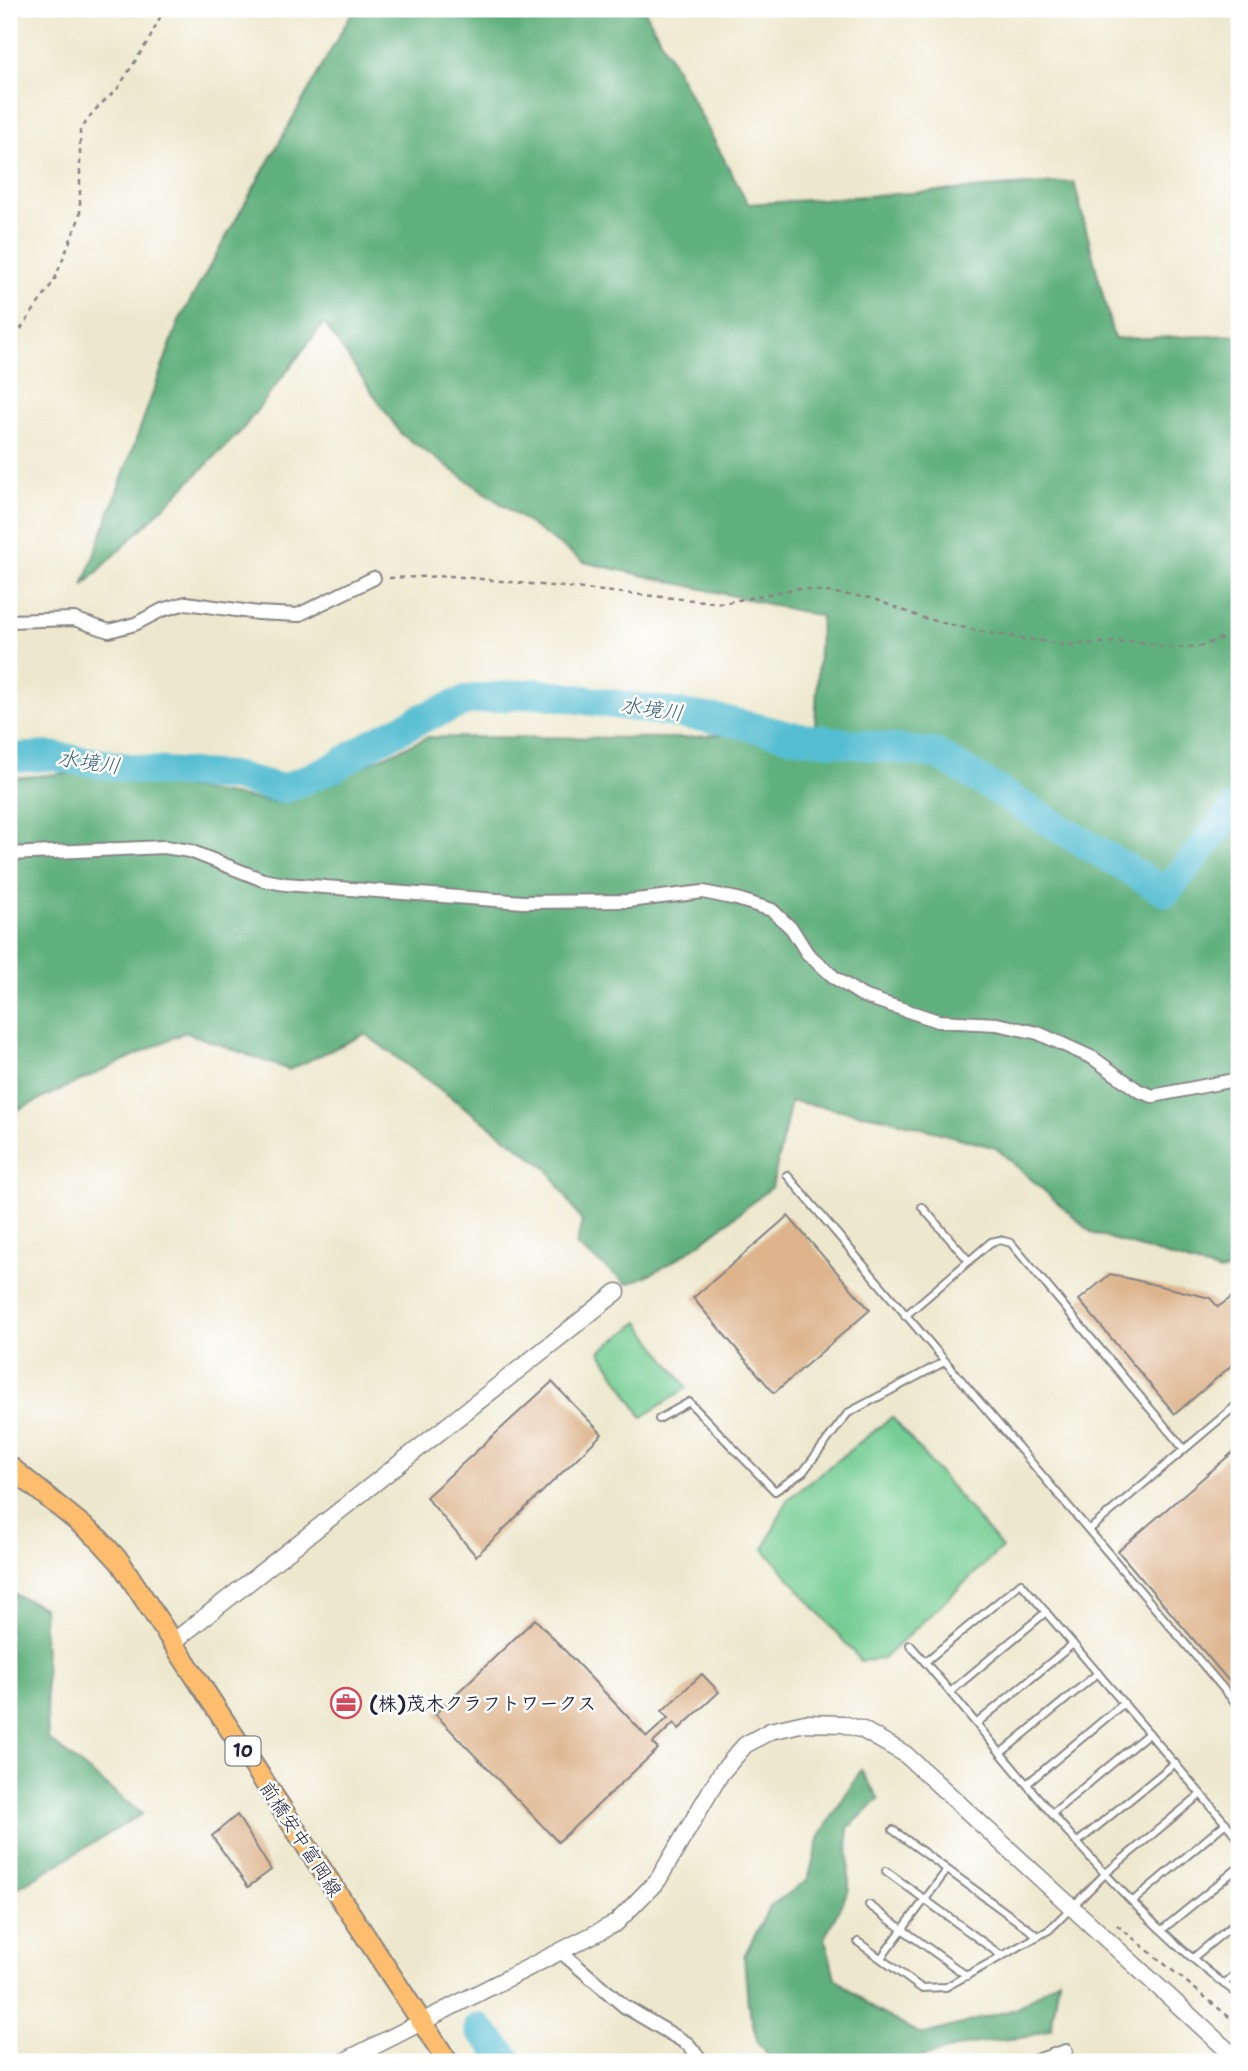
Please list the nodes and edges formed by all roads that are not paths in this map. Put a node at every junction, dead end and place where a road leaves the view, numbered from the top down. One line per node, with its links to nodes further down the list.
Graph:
1 (374, 578): 2 (street)
2 (9, 621)
3 (9, 854): 4 (street)
4 (1239, 1079)
5 (787, 1175): 9 (lane)
6 (922, 1207): 7 (lane)
7 (969, 1261): 9 (lane); 13 (lane)
8 (617, 1292): 17 (street)
9 (905, 1317): 10 (lane)
10 (944, 1362): 12 (lane); 15 (lane)
11 (1239, 1403): 13 (lane)
12 (659, 1419)
13 (1184, 1449): 15 (lane)
14 (9, 1466): 17 (main road, 前橋安中富岡線 / 10)
15 (1089, 1530): 24 (lane)
16 (1046, 1612): 18 (lane); 20 (lane); 22 (lane)
17 (173, 1642): 57 (main road, 前橋安中富岡線 / 10)
18 (1073, 1644): 21 (lane); 25 (lane)
19 (910, 1645): 20 (lane)
20 (925, 1662): 22 (lane)
21 (1098, 1673): 23 (lane); 27 (lane)
22 (950, 1692): 25 (lane)
23 (1124, 1703): 26 (lane); 29 (lane)
24 (1239, 1707)
25 (977, 1723): 27 (lane)
26 (1149, 1733): 28 (lane); 31 (lane)
27 (1002, 1752): 29 (lane)
28 (1175, 1763): 30 (lane); 35 (lane)
29 (1028, 1783): 31 (lane)
30 (1201, 1794): 32 (lane); 39 (lane)
31 (1054, 1812): 35 (lane)
32 (1226, 1824): 34 (lane); 41 (lane)
33 (893, 1830): 37 (lane)
34 (1239, 1839)
35 (1079, 1841): 39 (lane)
36 (1239, 1867): 46 (lane)
37 (947, 1870): 40 (lane); 47 (lane)
38 (886, 1871): 40 (lane)
39 (1106, 1873): 41 (lane); 43 (lane)
40 (925, 1899): 45 (lane); 50 (lane)
41 (1133, 1901): 46 (lane)
42 (869, 1905): 45 (lane)
43 (1072, 1907): 47 (lane); 49 (street); 59 (street)
44 (1239, 1920): 51 (lane)
45 (903, 1929): 52 (lane); 54 (lane)
46 (1163, 1929): 51 (lane)
47 (1038, 1936): 50 (lane)
48 (858, 1942): 52 (lane)
49 (562, 1953): 57 (street); 62 (street)
50 (1002, 1956): 54 (lane)
51 (1194, 1957): 55 (lane)
52 (881, 1958): 54 (lane)
53 (1239, 1971): 55 (lane)
54 (967, 1976)
55 (1224, 1984): 56 (lane)
56 (1239, 1995)
57 (421, 2024): 60 (street); 61 (main road, 前橋安中富岡線 / 10)
58 (1066, 2051): 63 (street)
59 (1239, 2061)
60 (343, 2062)
61 (448, 2062)
62 (703, 2062)
63 (1033, 2062)

